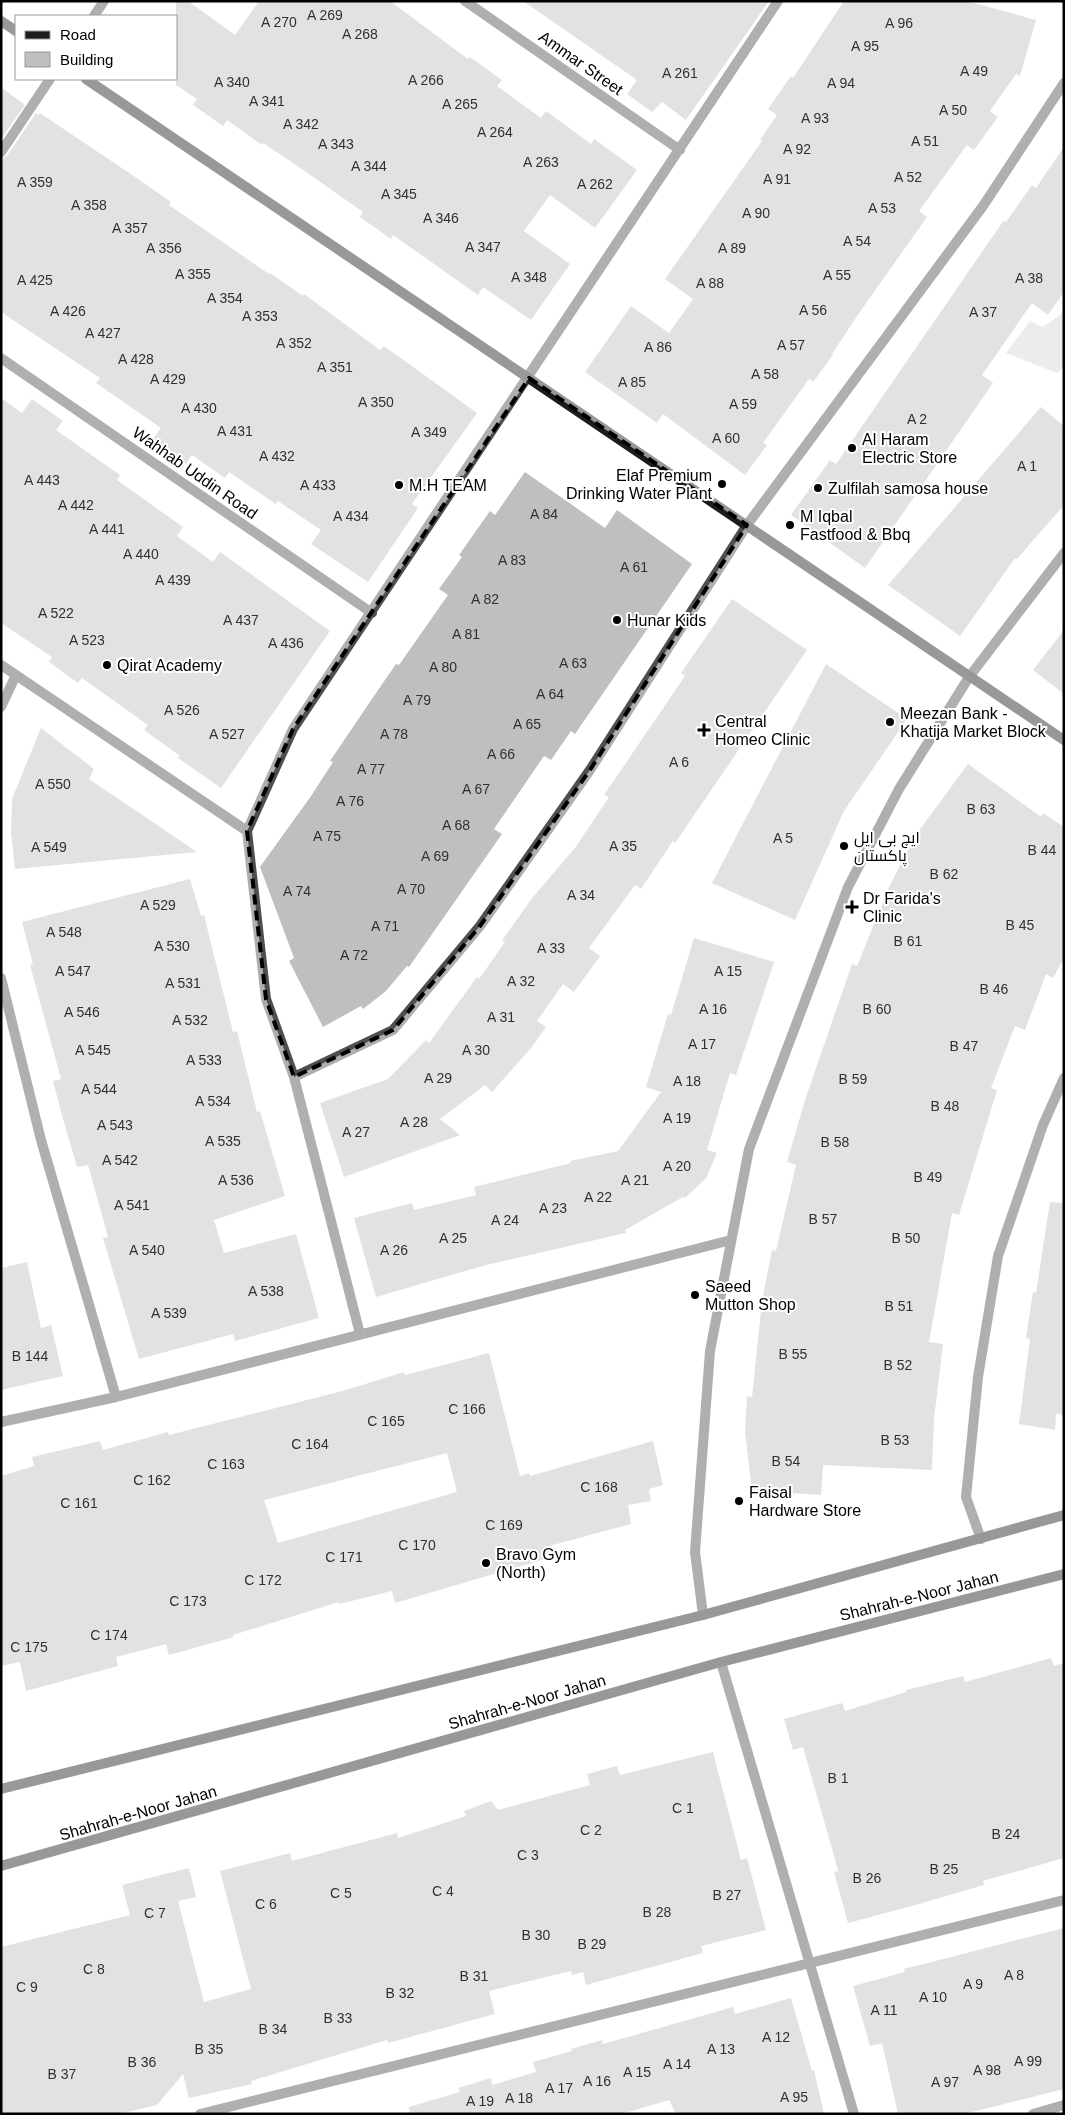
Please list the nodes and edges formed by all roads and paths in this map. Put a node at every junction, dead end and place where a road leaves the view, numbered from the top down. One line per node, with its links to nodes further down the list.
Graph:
1 (104, 1): 4 (street)
2 (465, 1): 10 (street, Ammar Street)
3 (778, 1): 10 (street)
4 (95, 15)
5 (1, 21): 6 (main road)
6 (15, 30)
7 (49, 80): 11 (street)
8 (87, 80): 13 (main road)
9 (1064, 83): 14 (street)
10 (680, 150): 13 (street)
11 (1, 152)
12 (1, 358): 16 (street, Wahhab Uddin Road)
13 (529, 378): 14 (main road); 16 (street)
14 (746, 525): 19 (main road); 24 (street)
15 (1064, 553): 19 (street)
16 (372, 613): 22 (street)
17 (1, 665): 18 (street)
18 (16, 675): 20 (street); 22 (street)
19 (969, 677): 21 (main road); 26 (street)
20 (1, 707)
21 (1064, 740)
22 (247, 831): 24 (street)
23 (1, 978): 28 (street)
24 (294, 1077): 27 (street)
25 (1064, 1078): 31 (street)
26 (731, 1240): 27 (street); 33 (street)
27 (360, 1334): 28 (street)
28 (116, 1397): 29 (street)
29 (1, 1422)
30 (1064, 1515): 31 (main road)
31 (981, 1539): 33 (main road)
32 (1064, 1574): 34 (main road, Shahrah-e-Noor Jahan)
33 (703, 1615): 35 (main road)
34 (721, 1662): 36 (main road, Shahrah-e-Noor Jahan); 38 (street)
35 (1, 1789)
36 (1, 1866)
37 (1064, 1900): 38 (street)
38 (809, 1962): 40 (street); 41 (street)
39 (1064, 2105): 42 (street)
40 (200, 2114)
41 (854, 2114)
42 (1033, 2114)

